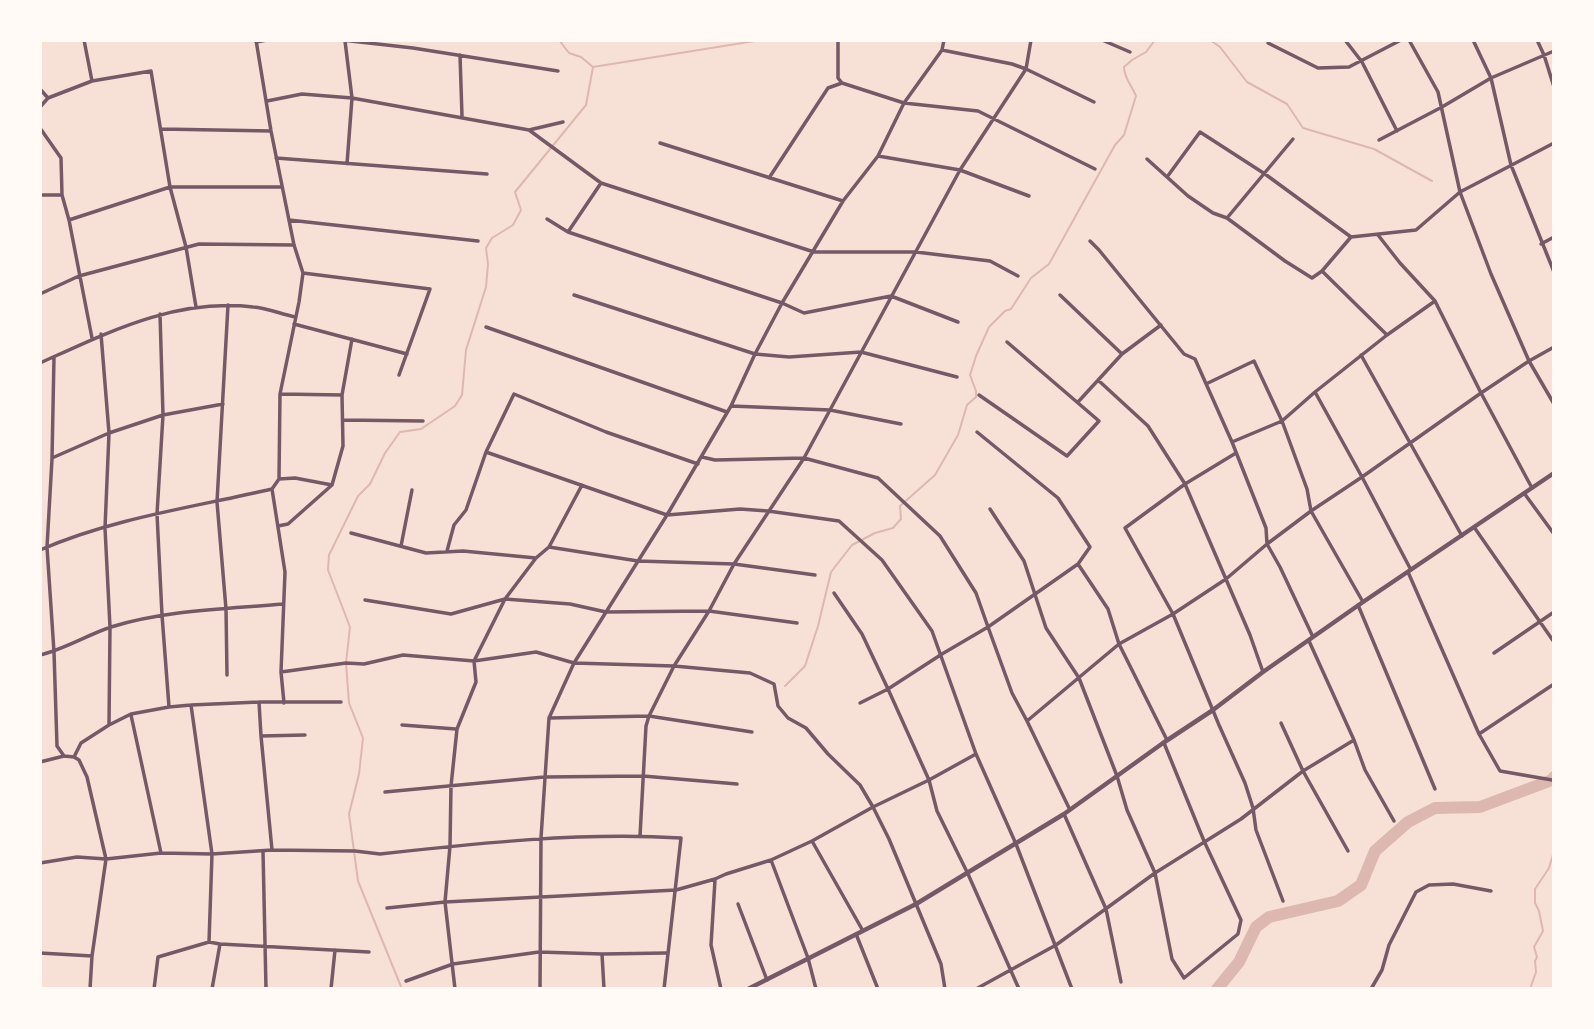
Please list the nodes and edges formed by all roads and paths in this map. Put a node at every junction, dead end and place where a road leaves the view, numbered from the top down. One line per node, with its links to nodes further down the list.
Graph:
1 (83, 40): 26 (street)
2 (267, 40): 13 (street)
3 (415, 40): 16 (street)
4 (838, 40): 27 (street)
5 (944, 40): 17 (street)
6 (1031, 40): 23 (street)
7 (1102, 40): 19 (street)
8 (1345, 40): 22 (street)
9 (1401, 40): 22 (street)
10 (1409, 40): 36 (street)
11 (1473, 40): 25 (street)
12 (1537, 40): 21 (street)
13 (256, 41): 32 (street)
14 (344, 41): 16 (street); 31 (street)
15 (1268, 43): 22 (street)
16 (413, 48): 20 (street)
17 (942, 50): 23 (street); 34 (street)
18 (1554, 51): 21 (street)
19 (1130, 52)
20 (460, 55): 24 (street); 37 (street)
21 (1544, 55): 25 (street); 28 (street)
22 (1362, 62): 44 (street)
23 (1027, 69): 33 (street); 38 (street)
24 (558, 71)
25 (1491, 78): 36 (street); 53 (street)
26 (92, 81): 30 (street); 41 (street)
27 (842, 83): 34 (street); 59 (street)
28 (1554, 87)
29 (40, 89): 30 (street)
30 (48, 98): 35 (street)
31 (352, 98): 32 (street); 37 (street); 52 (street)
32 (267, 101): 43 (street)
33 (1094, 102)
34 (904, 103): 38 (street); 49 (street)
35 (40, 107)
36 (1442, 107): 44 (street); 63 (street)
37 (462, 117): 42 (street)
38 (994, 118): 54 (street); 55 (street)
39 (563, 122): 42 (street)
40 (40, 128): 65 (street)
41 (162, 129): 43 (street); 61 (street)
42 (529, 130): 60 (street)
43 (271, 131): 50 (street)
44 (1397, 131): 46 (street)
45 (1293, 139): 57 (street)
46 (1379, 140)
47 (660, 143): 59 (street)
48 (1554, 143): 53 (street)
49 (878, 156): 55 (street); 67 (street)
50 (276, 158): 52 (street); 62 (street)
51 (1147, 159): 58 (street)
52 (347, 164): 56 (street)
53 (1511, 165): 63 (street); 78 (street)
54 (1095, 169)
55 (960, 170): 66 (street); 82 (street)
56 (487, 174)
57 (1265, 174): 58 (street); 68 (street); 74 (street)
58 (1167, 177): 68 (street)
59 (769, 178): 67 (street)
60 (601, 183): 72 (street); 81 (street)
61 (170, 187): 62 (street); 71 (street); 80 (street)
62 (282, 187): 69 (street)
63 (1460, 192): 73 (street); 114 (street)
64 (40, 195): 65 (street)
65 (62, 195): 71 (street)
66 (1029, 196)
67 (843, 201): 81 (street)
68 (1227, 218): 83 (street)
69 (289, 219): 76 (street); 79 (street)
70 (547, 219): 72 (street)
71 (69, 220): 86 (street)
72 (568, 232): 93 (street)
73 (1378, 234): 74 (street); 92 (street)
74 (1351, 237): 83 (street)
75 (1554, 237): 78 (street)
76 (478, 241)
77 (1090, 241): 100 (street)
78 (1541, 244): 84 (street)
79 (294, 245): 80 (street); 85 (street)
80 (186, 247): 86 (street); 95 (street)
81 (814, 251): 82 (street); 93 (street)
82 (915, 252): 87 (street); 91 (street)
83 (1322, 271): 103 (street)
84 (1554, 272)
85 (303, 273): 97 (street); 109 (street)
86 (79, 276): 88 (street); 104 (street)
87 (1018, 276)
88 (40, 295)
89 (574, 295): 110 (street)
90 (1060, 295): 111 (street)
91 (891, 296): 93 (street); 98 (street); 108 (street)
92 (1435, 301): 103 (street); 121 (street)
93 (782, 303): 110 (street)
94 (228, 305): 95 (street); 97 (street); 126 (street)
95 (196, 307): 96 (street)
96 (160, 314): 102 (street); 131 (street)
97 (295, 317): 99 (street)
98 (958, 322)
99 (294, 324): 105 (street); 122 (street)
100 (1161, 325): 111 (street); 119 (street)
101 (486, 327): 130 (street)
102 (101, 334): 104 (street); 137 (street)
103 (1387, 335): 112 (street)
104 (92, 338): 113 (street)
105 (352, 339): 109 (street); 123 (street)
106 (1007, 342): 125 (street)
107 (1554, 347): 114 (street)
108 (861, 352): 110 (street); 117 (street); 129 (street)
109 (407, 354): 116 (street)
110 (755, 354): 128 (street)
111 (1122, 354): 118 (street)
112 (1361, 355): 120 (street); 139 (street)
113 (54, 357): 115 (street); 143 (street)
114 (1530, 360): 121 (street); 127 (street)
115 (40, 362)
116 (399, 376)
117 (957, 377)
118 (1098, 380): 125 (street); 149 (street)
119 (1208, 384): 133 (street); 138 (street)
120 (1315, 392): 133 (street); 147 (street)
121 (1481, 393): 139 (street); 152 (street)
122 (280, 394): 123 (street); 148 (street)
123 (342, 395): 132 (street)
124 (979, 395): 125 (street)
125 (1077, 402)
126 (223, 404): 131 (street); 156 (street)
127 (1554, 404)
128 (731, 406): 129 (street); 130 (street)
129 (830, 410): 135 (street); 144 (street)
130 (727, 412): 142 (street)
131 (163, 415): 137 (street); 160 (street)
132 (342, 420): 134 (street); 150 (street)
133 (1282, 421): 138 (street); 159 (street)
134 (423, 422)
135 (901, 424)
136 (977, 432): 177 (street)
137 (108, 433): 143 (street); 164 (street)
138 (1232, 442): 141 (street)
139 (1410, 444): 147 (street); 167 (street)
140 (486, 452): 145 (street); 151 (street); 173 (street)
141 (1236, 453): 149 (street); 168 (street)
142 (702, 457): 144 (street); 145 (street)
143 (52, 458): 170 (street)
144 (804, 458): 158 (street); 196 (street)
145 (698, 464): 161 (street)
146 (1554, 473): 152 (street)
147 (1362, 477): 159 (street); 178 (street)
148 (279, 479): 150 (street); 153 (street)
149 (1185, 484): 180 (street); 191 (street)
150 (332, 485): 162 (street)
151 (582, 485): 161 (street); 171 (street)
152 (1532, 488): 155 (street)
153 (272, 489): 156 (street); 162 (street)
154 (412, 490): 169 (street)
155 (1524, 493): 163 (street); 166 (street)
156 (216, 502): 160 (street); 187 (street)
157 (990, 509): 182 (street)
158 (768, 511): 161 (street); 176 (street); 202 (street)
159 (1311, 511): 168 (street); 185 (street)
160 (157, 514): 164 (street); 192 (street)
161 (667, 515): 175 (street)
162 (278, 527): 186 (street)
163 (1474, 527): 167 (street); 193 (street)
164 (105, 528): 170 (street); 195 (street)
165 (351, 533): 169 (street)
166 (1554, 534)
167 (1462, 536): 178 (street)
168 (1267, 544): 180 (street); 197 (street)
169 (401, 546): 173 (street)
170 (47, 547): 172 (street); 200 (street)
171 (549, 547): 174 (street); 175 (street)
172 (40, 550)
173 (447, 551): 174 (street)
174 (536, 558): 183 (street)
175 (638, 561): 176 (street); 189 (street)
176 (734, 564): 179 (street); 188 (street)
177 (1078, 564): 182 (street); 199 (street)
178 (1409, 571): 185 (street); 229 (street)
179 (815, 575)
180 (1226, 579): 191 (street); 208 (street)
181 (834, 593): 212 (street)
182 (1036, 593): 196 (street); 210 (street)
183 (505, 599): 184 (street); 189 (street); 204 (street)
184 (365, 600)
185 (1360, 603): 197 (street); 246 (street)
186 (283, 604): 187 (street); 207 (street)
187 (226, 609): 192 (street); 209 (street)
188 (709, 611): 189 (street); 194 (street); 206 (street)
189 (606, 612): 205 (street)
190 (1554, 612): 193 (street)
191 (1172, 614): 199 (street); 219 (street)
192 (162, 615): 195 (street); 218 (street)
193 (1539, 621): 198 (street); 201 (street)
194 (797, 623)
195 (110, 627): 200 (street); 225 (street)
196 (988, 627): 202 (street); 223 (street)
197 (1311, 639): 208 (street); 232 (street)
198 (1554, 642)
199 (1119, 644): 210 (street); 233 (street)
200 (54, 652): 203 (street); 235 (street)
201 (1494, 653)
202 (942, 654): 212 (street); 234 (street)
203 (40, 655)
204 (474, 661): 205 (street); 207 (street); 227 (street)
205 (575, 663): 206 (street); 222 (street)
206 (674, 666): 221 (street); 248 (street)
207 (281, 672): 215 (street)
208 (1263, 672): 219 (street)
209 (228, 675)
210 (1079, 678): 223 (street); 240 (street)
211 (1554, 684): 229 (street)
212 (888, 689): 216 (street); 242 (street)
213 (259, 702): 215 (street); 217 (street); 231 (street)
214 (341, 702): 215 (street)
215 (284, 703)
216 (860, 703)
217 (191, 705): 218 (street); 263 (street)
218 (169, 707): 220 (street)
219 (1213, 710): 233 (street); 249 (street)
220 (131, 714): 225 (street); 262 (street)
221 (649, 716): 222 (street); 228 (street); 239 (street)
222 (549, 718): 241 (street)
223 (1027, 721): 250 (street)
224 (1281, 723): 238 (street)
225 (109, 725): 236 (street)
226 (402, 725): 227 (street)
227 (457, 729): 245 (street)
228 (752, 733)
229 (1479, 734): 243 (street)
230 (305, 735): 231 (street)
231 (261, 736): 259 (street)
232 (1354, 740): 238 (street); 252 (street)
233 (1165, 741): 240 (street); 256 (street)
234 (976, 754): 242 (street); 257 (street)
235 (64, 755): 236 (street); 237 (street)
236 (74, 757): 264 (street)
237 (40, 762)
238 (1303, 771): 249 (street); 261 (street)
239 (643, 776): 241 (street); 244 (street); 253 (street)
240 (1117, 776): 250 (street); 267 (street)
241 (544, 777): 245 (street); 254 (street)
242 (929, 780): 248 (street); 268 (street)
243 (1552, 780)
244 (737, 784)
245 (451, 786): 247 (street); 258 (street)
246 (1435, 789)
247 (385, 792)
248 (873, 807): 255 (street); 276 (street)
249 (1253, 808): 256 (street); 273 (street)
250 (1070, 810): 251 (street)
251 (1064, 814): 257 (street); 278 (street)
252 (1394, 821)
253 (640, 835): 254 (street); 270 (street)
254 (541, 838): 258 (street); 272 (street)
255 (812, 841): 265 (street); 279 (street)
256 (1204, 841): 267 (street); 267 (street)
257 (1016, 844): 268 (street); 283 (street)
258 (450, 846): 259 (street); 274 (street)
259 (272, 850): 260 (street)
260 (263, 851): 263 (street); 284 (street)
261 (1348, 851)
262 (161, 853): 263 (street); 264 (street)
263 (212, 854): 281 (street)
264 (106, 859): 266 (street); 291 (street)
265 (771, 860): 269 (street); 292 (street)
266 (40, 863)
267 (1155, 873): 278 (street)
268 (968, 874): 276 (street); 294 (street)
269 (715, 879): 270 (street); 308 (street)
270 (676, 890): 272 (street); 289 (street)
271 (1491, 891): 315 (street)
272 (541, 897): 274 (street); 287 (street)
273 (1283, 901)
274 (445, 902): 277 (street); 293 (street)
275 (738, 904): 295 (street)
276 (916, 904): 279 (street); 311 (street)
277 (387, 908)
278 (1106, 909): 283 (street); 297 (street)
279 (863, 931): 280 (street)
280 (856, 934): 292 (street); 310 (street)
281 (209, 942): 282 (street); 300 (street)
282 (220, 944): 284 (street); 301 (street)
283 (1056, 944): 294 (street); 314 (street)
284 (266, 945): 285 (street); 302 (street)
285 (335, 950): 286 (street); 303 (street)
286 (369, 952)
287 (539, 952): 290 (street); 293 (street); 305 (street)
288 (40, 953): 291 (street)
289 (667, 953): 290 (street); 307 (street)
290 (602, 954): 306 (street)
291 (93, 956): 299 (street)
292 (808, 958): 295 (street); 309 (street)
293 (453, 964): 296 (street); 304 (street)
294 (1010, 971): 312 (street); 313 (street)
295 (767, 980): 298 (street)
296 (406, 981)
297 (1121, 982)
298 (751, 988)
299 (90, 989)
300 (154, 989)
301 (212, 989)
302 (267, 989)
303 (331, 989)
304 (455, 989)
305 (540, 989)
306 (604, 989)
307 (664, 989)
308 (721, 989)
309 (816, 989)
310 (878, 989)
311 (945, 989)
312 (976, 989)
313 (1019, 989)
314 (1073, 989)
315 (1370, 989)

